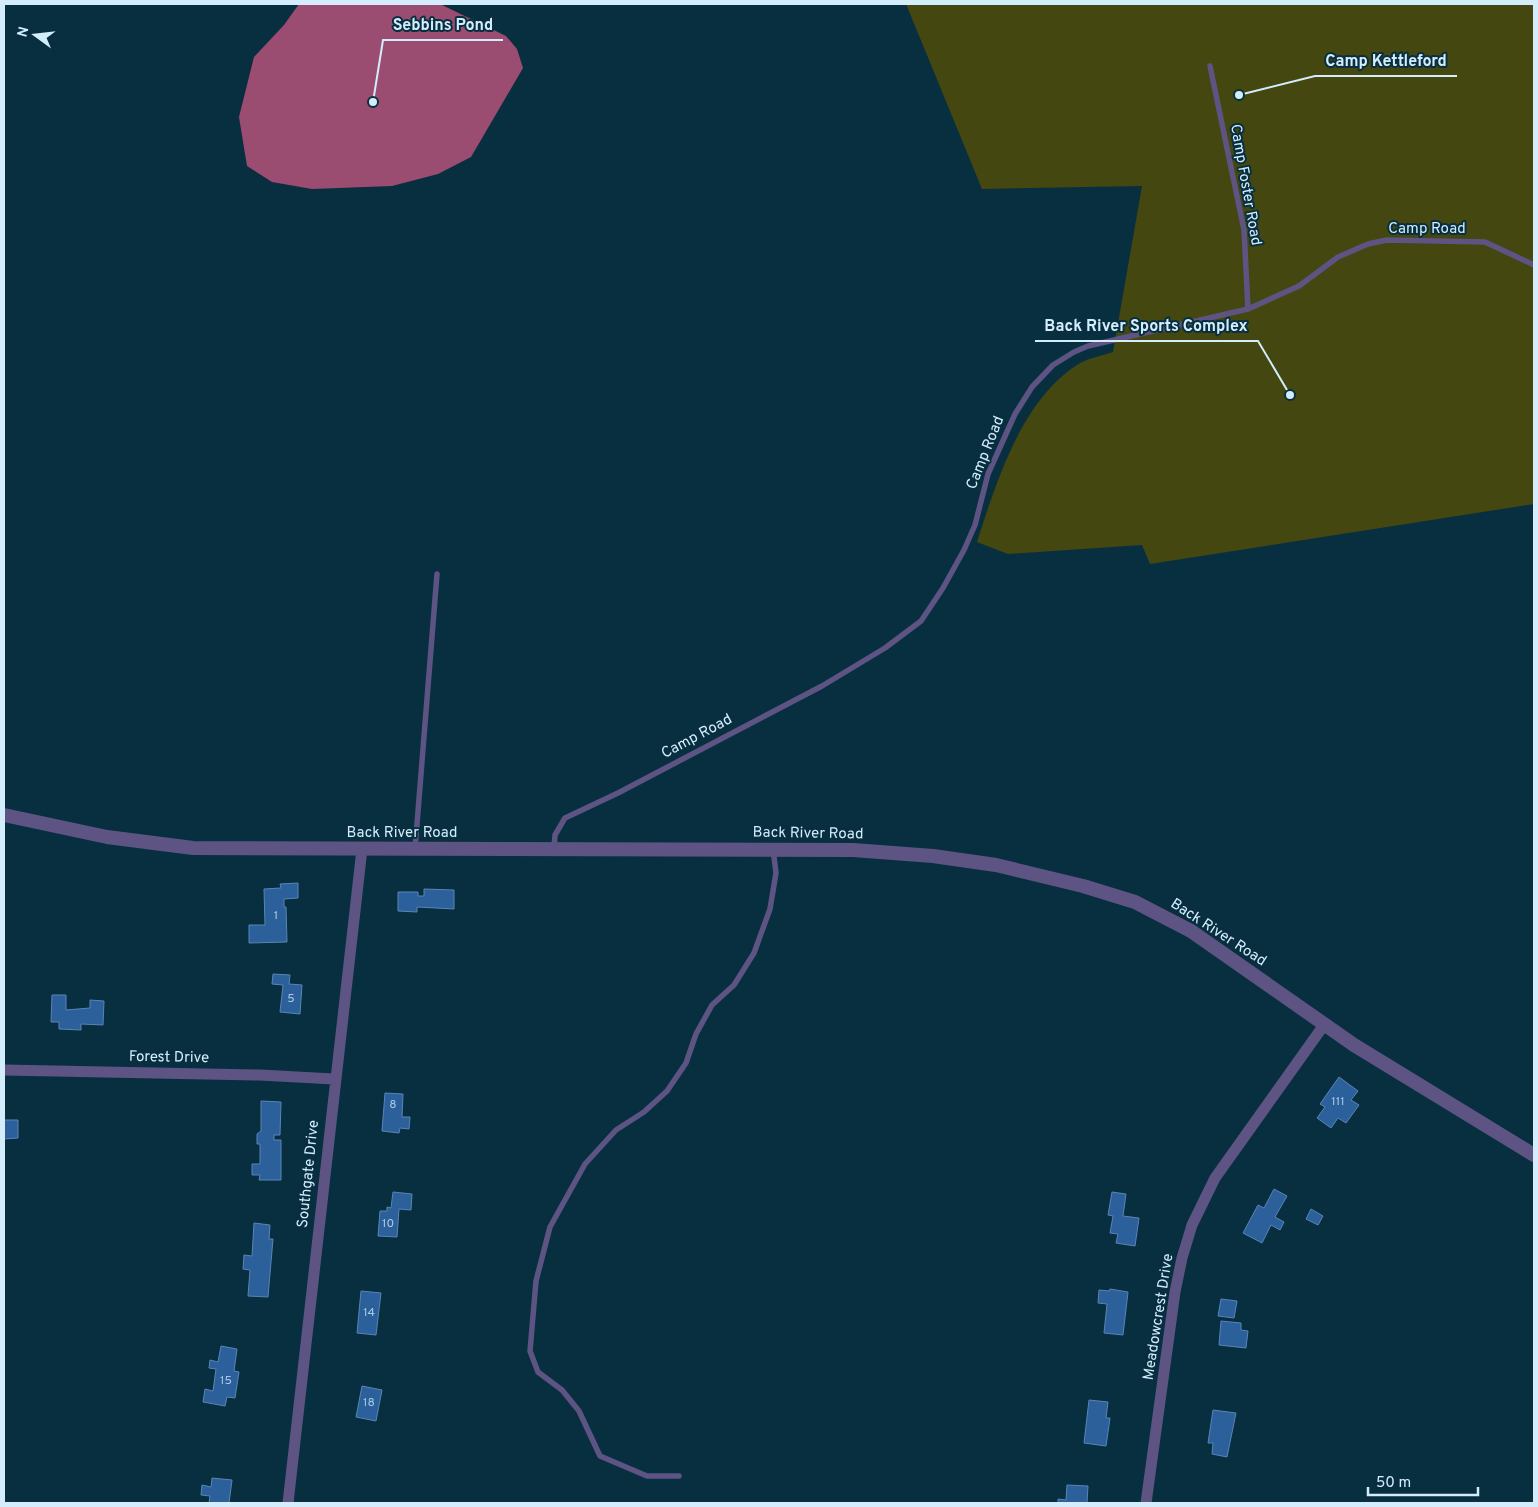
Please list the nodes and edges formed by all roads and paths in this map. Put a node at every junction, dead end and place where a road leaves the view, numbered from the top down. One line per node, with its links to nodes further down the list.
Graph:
1 (1210, 66): 3 (lane, Camp Foster Road)
2 (1533, 262): 3 (lane, Camp Road)
3 (1248, 309): 6 (lane, Camp Road)
4 (437, 574): 8 (lane)
5 (4, 815): 7 (street, Back River Road)
6 (554, 848): 8 (street, Back River Road); 9 (street, Back River Road)
7 (362, 849): 8 (street, Back River Road); 12 (street, Southgate Drive)
8 (415, 849)
9 (773, 849): 10 (street, Back River Road); 14 (lane)
10 (1324, 1025): 13 (street, Back River Road); 16 (street, Meadowcrest Drive)
11 (4, 1070): 12 (street, Forest Drive)
12 (334, 1079): 15 (street, Southgate Drive)
13 (1534, 1155)
14 (679, 1476)
15 (288, 1503)
16 (1146, 1503)

